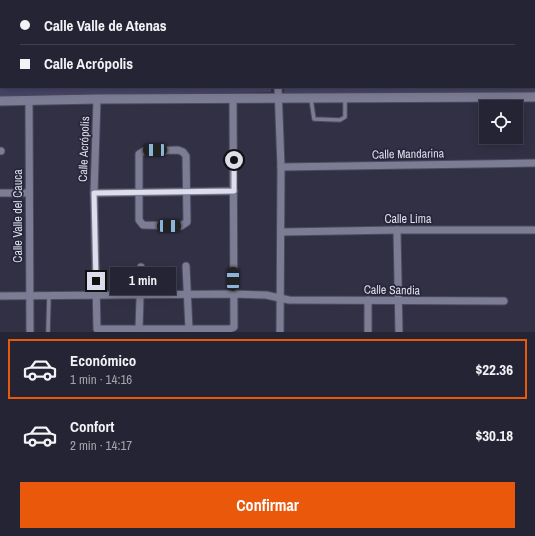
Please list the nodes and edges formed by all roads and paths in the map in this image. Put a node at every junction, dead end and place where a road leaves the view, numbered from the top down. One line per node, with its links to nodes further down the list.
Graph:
1 (278, 88): 5 (street)
2 (345, 97): 3 (street); 6 (street); 6 (lane)
3 (535, 97)
4 (233, 98): 5 (street); 7 (street); 12 (street)
5 (280, 98): 6 (street); 11 (street)
6 (311, 98)
7 (97, 99): 8 (street); 16 (street, Calle Acrópolis)
8 (29, 100): 9 (street); 15 (street, Calle Valle del Cauca)
9 (0, 101)
10 (535, 163): 11 (street, Calle Mandarina)
11 (281, 167): 20 (street)
12 (234, 191): 17 (street); 23 (street)
13 (139, 192): 16 (street); 17 (street); 17 (street); 17 (street)
14 (0, 193): 15 (street)
15 (29, 193): 27 (street, Calle Valle del Cauca)
16 (94, 193): 29 (street, Calle Acrópolis)
17 (187, 193)
18 (397, 230): 19 (street, Calle Lima); 20 (street, Calle Lima); 32 (street)
19 (535, 230)
20 (281, 232): 30 (street)
21 (186, 266): 25 (street)
22 (141, 267): 24 (street)
23 (233, 294): 25 (street, Calle Sandia); 30 (street, Calle Sandia); 35 (street)
24 (140, 295): 25 (street, Calle Sandia); 29 (street, Calle Sandia); 34 (street)
25 (187, 295): 35 (street)
26 (0, 296): 27 (street, Calle Sandia)
27 (29, 296): 28 (street, Calle Sandia); 36 (street, Calle Valle del Cauca)
28 (49, 296): 29 (street, Calle Sandia); 37 (lane)
29 (96, 296): 34 (street, Calle Acrópolis)
30 (280, 298): 31 (street, Calle Sandia); 38 (street)
31 (368, 300): 32 (street, Calle Sandia); 39 (street)
32 (398, 301): 33 (street, Calle Sandia); 40 (street)
33 (504, 301)
34 (139, 329): 35 (street)
35 (189, 329)
36 (30, 332)
37 (48, 332)
38 (280, 332)
39 (368, 332)
40 (399, 332)

